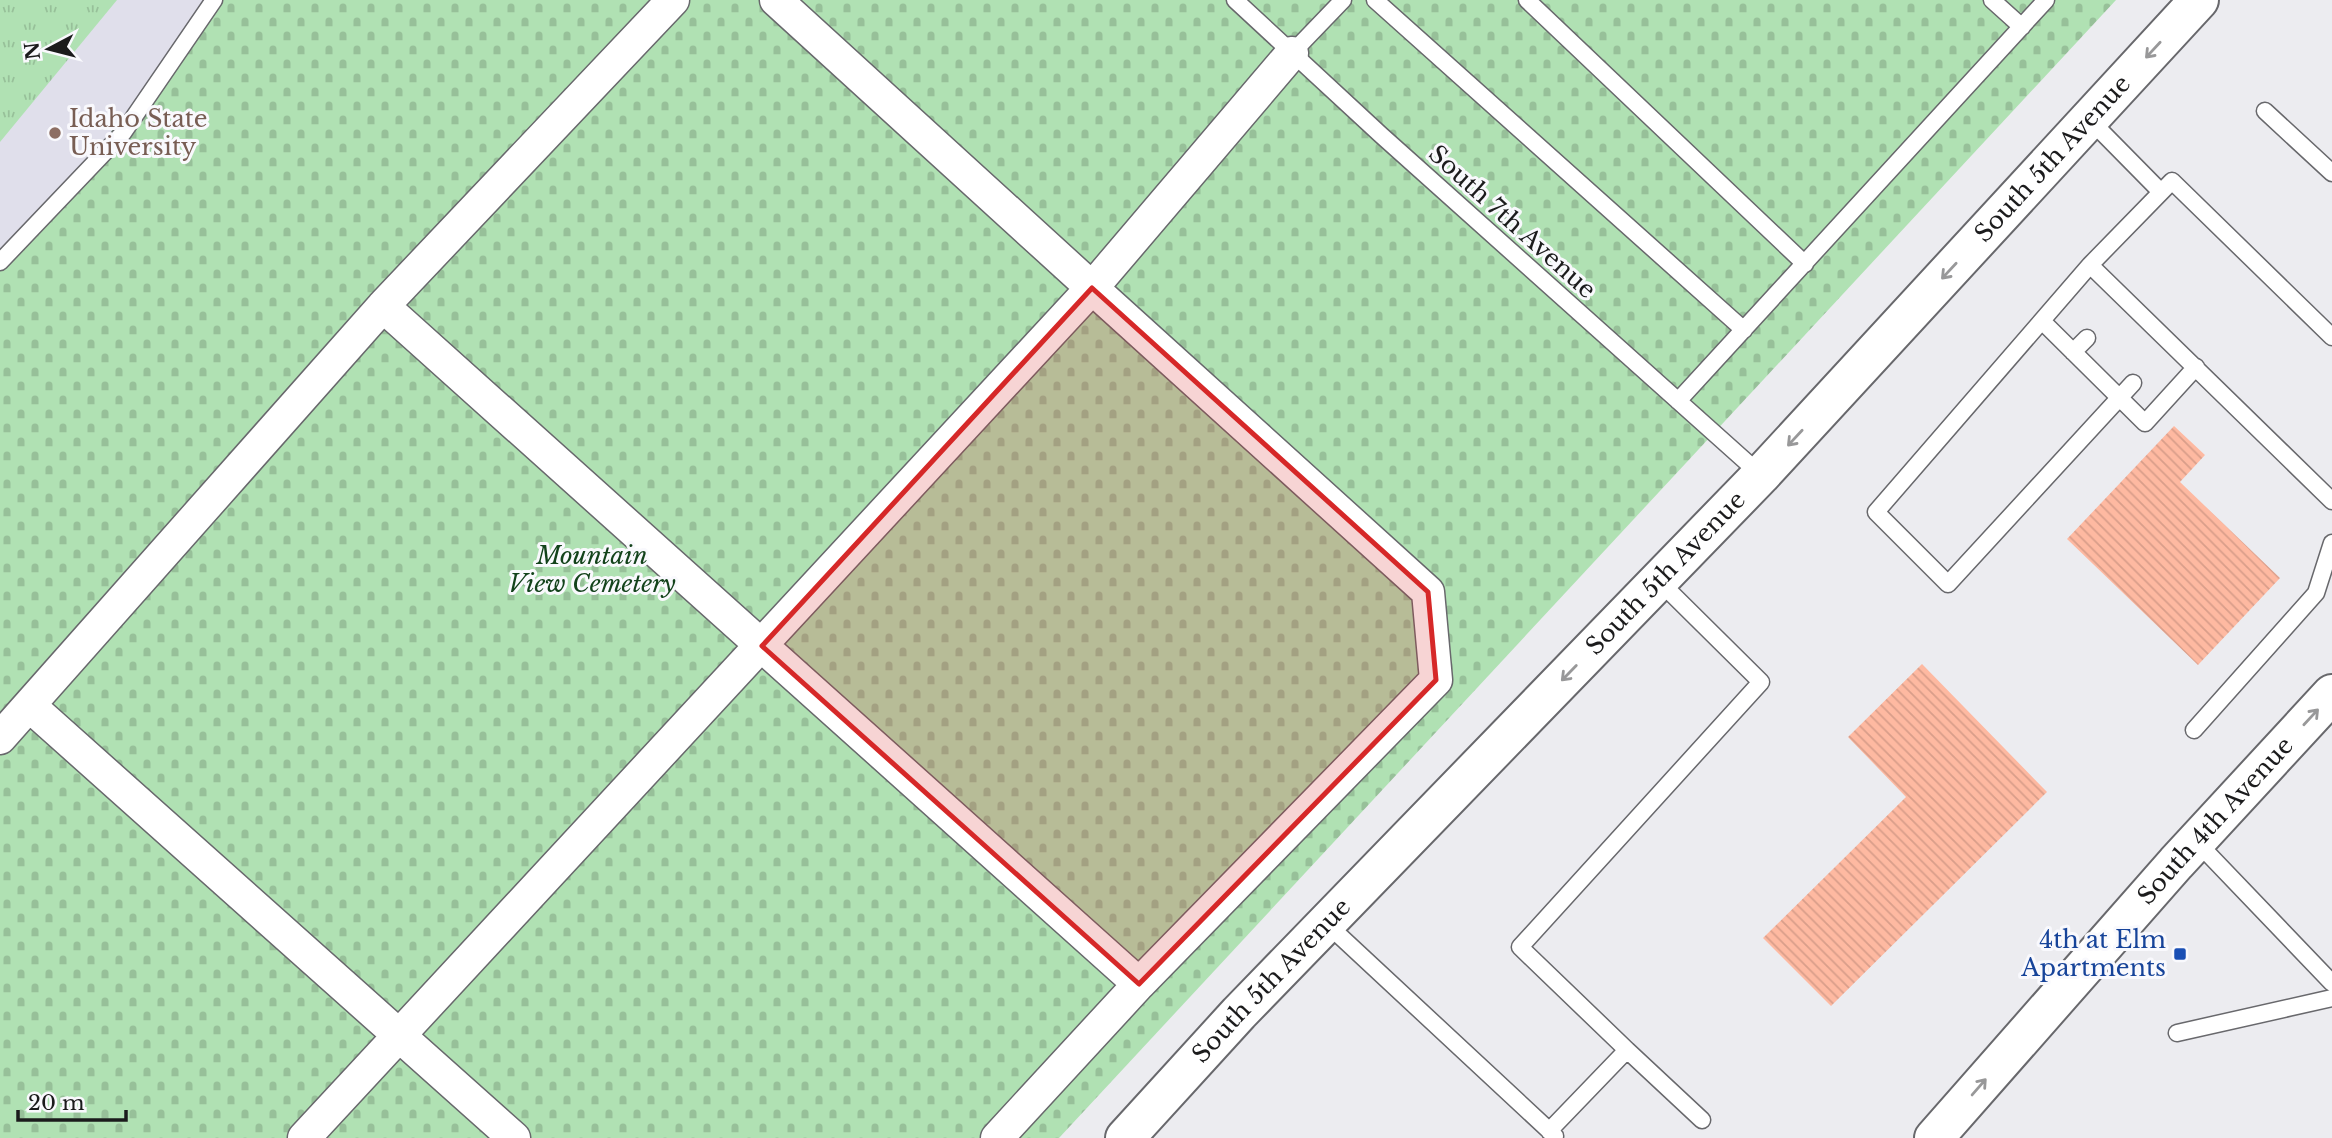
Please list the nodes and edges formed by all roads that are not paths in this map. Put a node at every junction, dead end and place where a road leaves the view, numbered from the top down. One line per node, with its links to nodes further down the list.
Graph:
1 (215, 0): 17 (lane)
2 (673, 0): 21 (street)
3 (776, 0): 20 (street)
4 (1236, 0): 12 (lane, South 7th Avenue)
5 (1343, 0): 12 (lane)
6 (1375, 0): 23 (lane)
7 (1527, 0): 18 (lane)
8 (1992, 0): 11 (lane)
9 (2046, 0): 11 (lane)
10 (2199, 0): 14 (main road, South 5th Avenue, one-way to 14)
11 (2022, 27): 18 (lane)
12 (1292, 53): 20 (street); 30 (lane, South 7th Avenue)
13 (2265, 111): 15 (lane)
14 (2089, 119): 16 (lane); 31 (main road, South 5th Avenue, one-way to 31)
15 (2332, 173)
16 (2161, 192): 19 (lane); 24 (lane)
17 (0, 262)
18 (1805, 264): 23 (lane)
19 (2090, 265): 22 (lane); 27 (lane)
20 (1092, 288): 35 (street); 43 (street)
21 (383, 306): 35 (street); 37 (street)
22 (2043, 322): 26 (lane); 29 (lane)
23 (1744, 330): 30 (lane)
24 (2332, 337)
25 (2087, 338): 26 (lane)
26 (2073, 352): 29 (lane)
27 (2196, 367): 29 (lane); 32 (lane)
28 (2133, 383): 29 (lane)
29 (2119, 398)
30 (1678, 401): 31 (lane, South 7th Avenue)
31 (1761, 475): 34 (main road, South 5th Avenue)
32 (2332, 501)
33 (2332, 543): 38 (lane)
34 (1658, 580): 41 (main road, South 5th Avenue, one-way to 41); 47 (lane)
35 (762, 646): 43 (street); 46 (street)
36 (2332, 694): 40 (main road, South 4th Avenue, one-way to 36)
37 (30, 706): 39 (street); 46 (street)
38 (2194, 730)
39 (0, 738)
40 (2196, 841): 42 (lane); 54 (main road, South 4th Avenue, one-way to 40)
41 (1326, 923): 49 (lane); 53 (main road, South 5th Avenue)
42 (2332, 983)
43 (1139, 985): 52 (street)
44 (2332, 998): 45 (lane)
45 (2177, 1033)
46 (398, 1034): 50 (street); 51 (street)
47 (1627, 1050): 48 (lane); 49 (lane)
48 (1702, 1120)
49 (1553, 1134)
50 (304, 1138)
51 (514, 1138)
52 (997, 1138)
53 (1125, 1138)
54 (1934, 1138)

